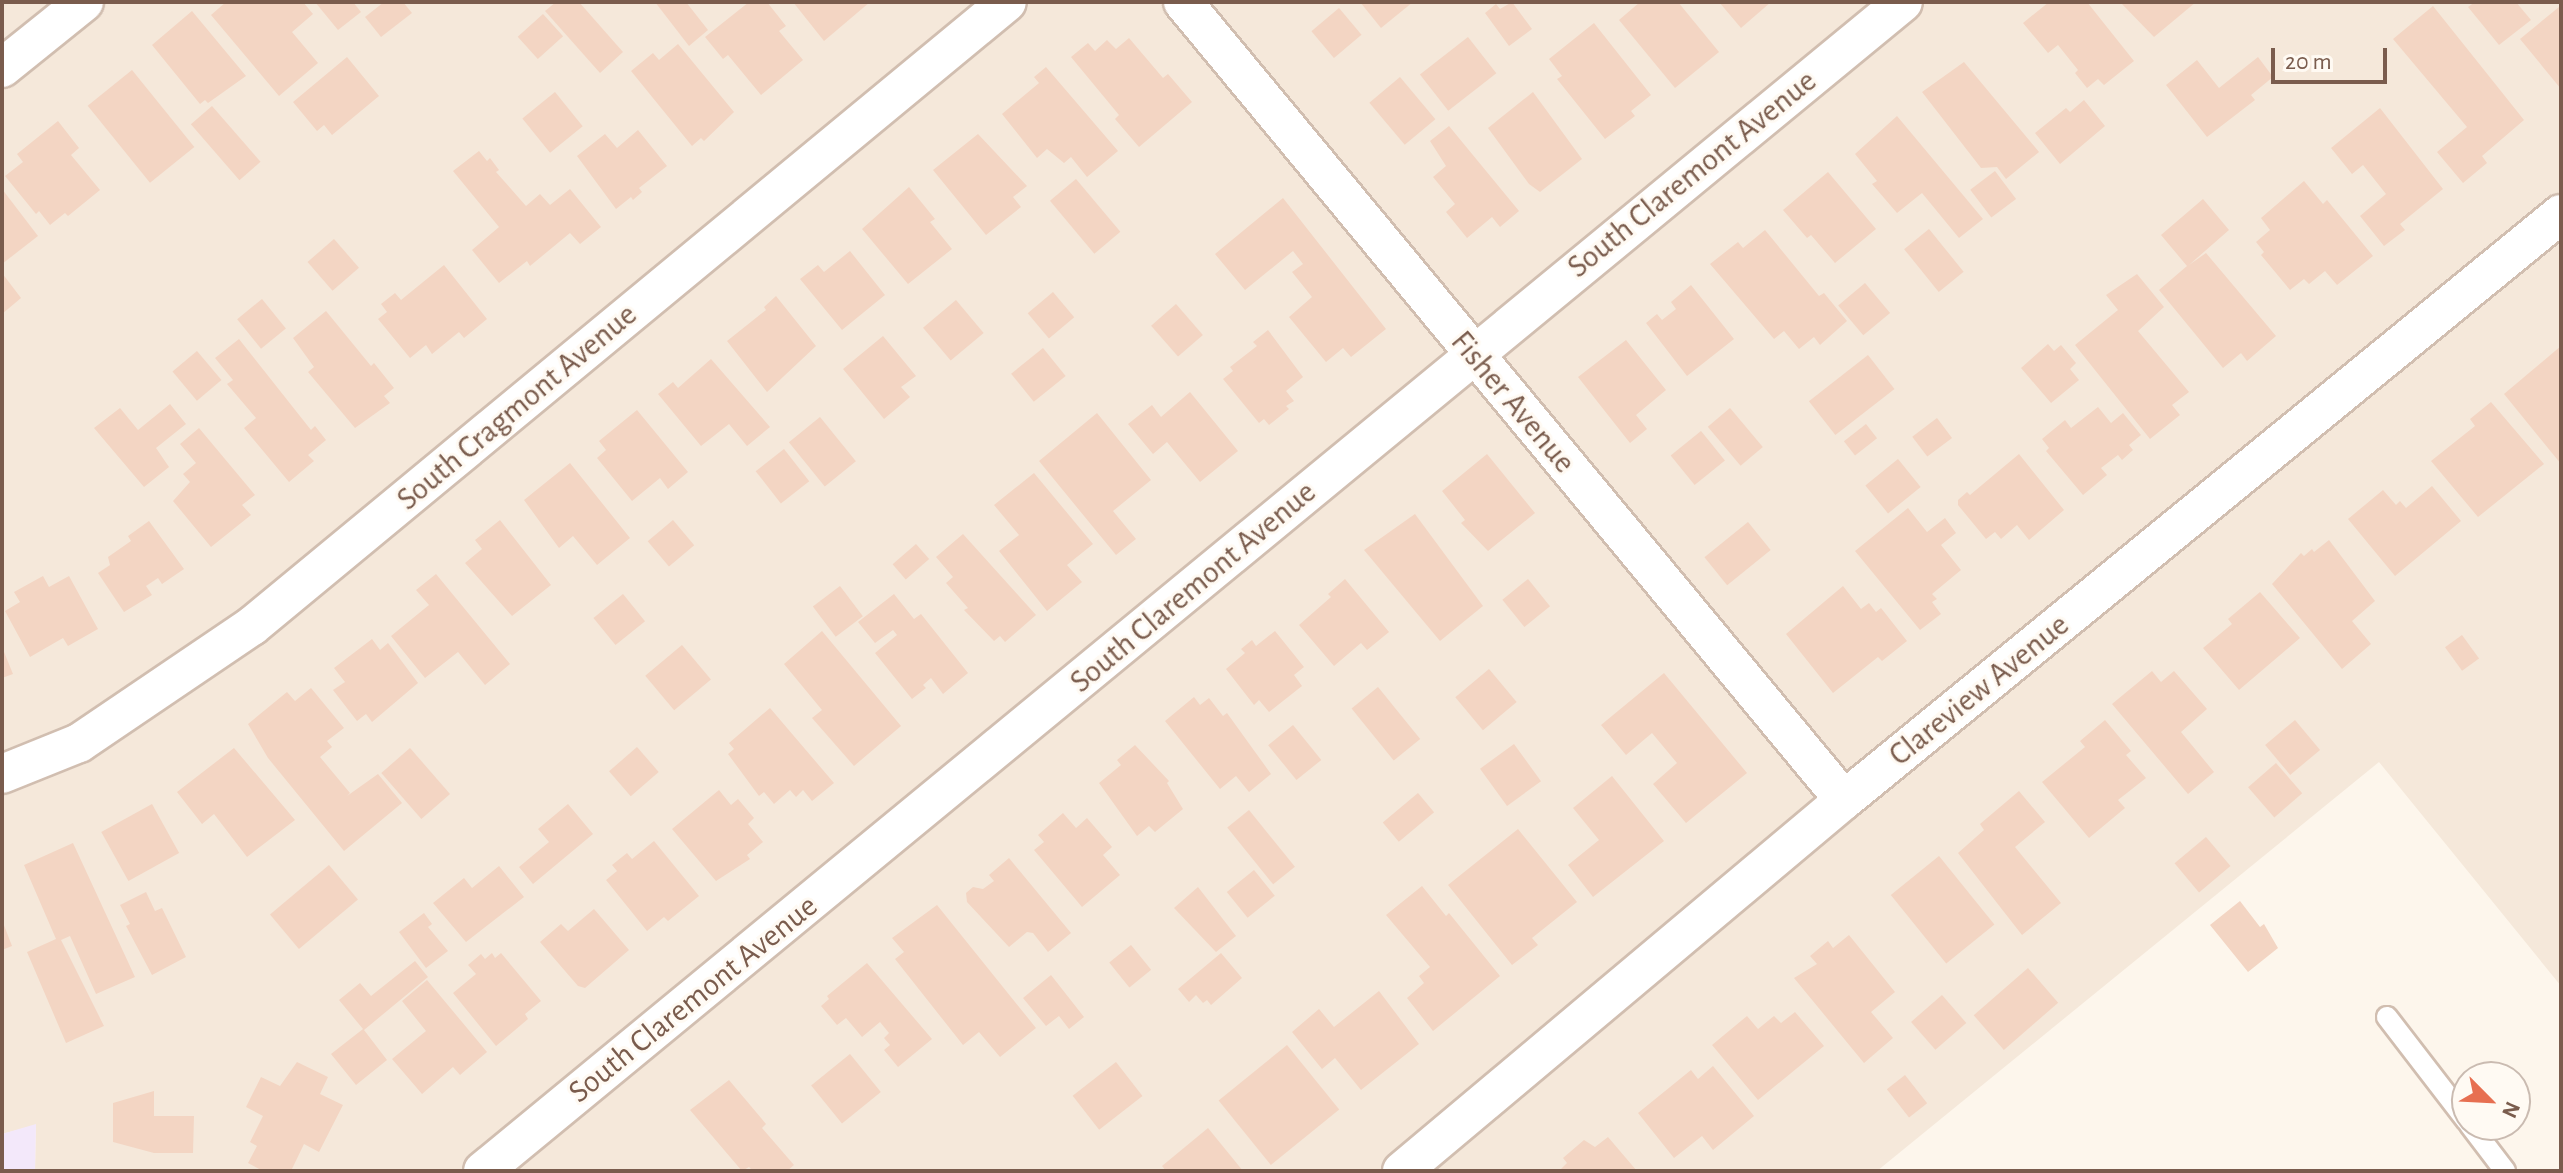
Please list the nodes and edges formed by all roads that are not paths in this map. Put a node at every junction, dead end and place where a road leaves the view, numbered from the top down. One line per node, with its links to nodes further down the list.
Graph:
1 (84, 2): 5 (street)
2 (1007, 2): 8 (street, South Cragmont Avenue)
3 (1183, 2): 7 (street, Fisher Avenue)
4 (1903, 2): 7 (street, South Claremont Avenue)
5 (2, 68)
6 (2561, 214): 9 (street, Clareview Avenue)
7 (1472, 354): 9 (street, Fisher Avenue); 13 (street, South Claremont Avenue)
8 (2, 774)
9 (1844, 800): 14 (street, Clareview Avenue)
10 (2387, 1017): 11 (lane)
11 (2451, 1101)
12 (2482, 1141): 15 (lane)
13 (483, 1171)
14 (1402, 1171)
15 (2505, 1171)

